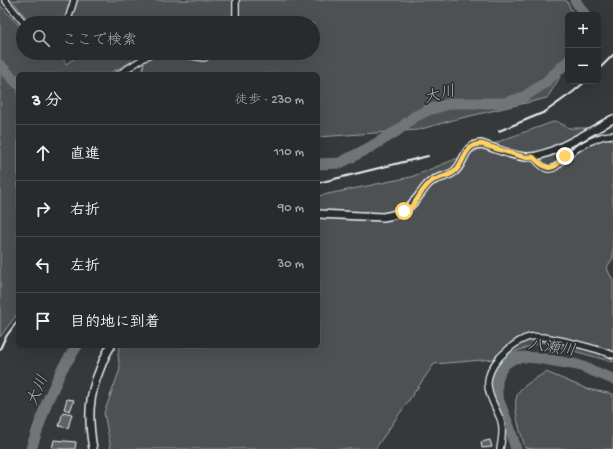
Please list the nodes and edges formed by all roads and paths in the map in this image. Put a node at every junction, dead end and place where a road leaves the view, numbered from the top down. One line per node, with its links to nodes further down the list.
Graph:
1 (5, 0): 4 (street)
2 (74, 0): 5 (street)
3 (236, 0): 6 (street)
4 (18, 16)
5 (69, 16)
6 (236, 16)
7 (141, 60): 8 (street)
8 (122, 72)
9 (613, 119): 11 (street)
10 (613, 135): 11 (street)
11 (533, 157): 12 (street)
12 (320, 214)
13 (110, 348): 15 (street)
14 (613, 355): 16 (street)
15 (93, 449)
16 (500, 449)

